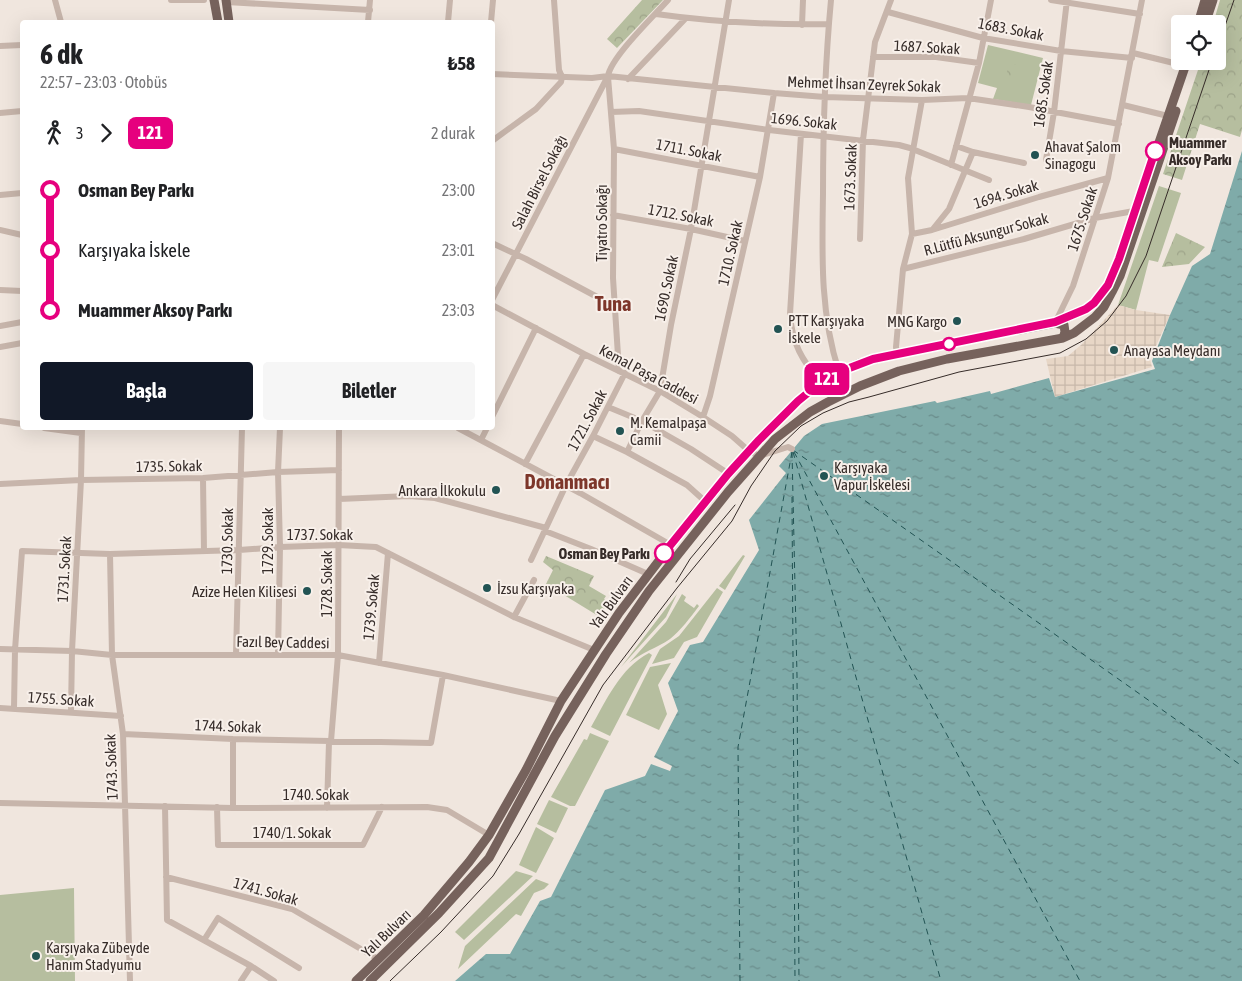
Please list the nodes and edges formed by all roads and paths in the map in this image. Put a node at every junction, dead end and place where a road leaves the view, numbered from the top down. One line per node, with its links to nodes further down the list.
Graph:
1 (55, 0): 28 (street)
2 (171, 0): 3 (street)
3 (204, 0)
4 (214, 0): 29 (main road)
5 (370, 0): 21 (street)
6 (450, 0): 32 (street)
7 (493, 0): 33 (street)
8 (554, 0): 49 (street)
9 (668, 0): 23 (street, Salah Birsel Sokağı)
10 (729, 0): 34 (street, 1690. Sokak)
11 (803, 0): 36 (street)
12 (831, 0): 35 (street)
13 (891, 0): 22 (street, 1673. Sokak)
14 (991, 0): 37 (street)
15 (1051, 0): 20 (street)
16 (1142, 0): 24 (street, 1675. Sokak)
17 (1205, 0): 25 (main road)
18 (1213, 0): 26 (main road)
19 (226, 1): 21 (street); 30 (main road)
20 (1067, 1): 24 (street); 40 (street, 1685. Sokak)
21 (370, 10): 31 (street)
22 (888, 12): 37 (street, 1683. Sokak); 42 (street, 1673. Sokak)
23 (656, 14): 27 (street); 48 (street, Salah Birsel Sokağı)
24 (1140, 14): 41 (street, 1675. Sokak)
25 (1201, 15)
26 (1208, 15)
27 (686, 18): 34 (street); 50 (street)
28 (60, 20)
29 (218, 20)
30 (229, 20)
31 (368, 20)
32 (448, 20)
33 (491, 20)
34 (726, 21): 36 (street); 51 (street, 1690. Sokak)
35 (829, 24): 36 (street); 53 (street)
36 (802, 25)
37 (983, 38): 40 (street, 1683. Sokak); 44 (street)
38 (0, 46): 39 (street)
39 (20, 46)
40 (1062, 51): 41 (street, 1683. Sokak); 60 (street, 1685. Sokak)
41 (1132, 56): 43 (street, 1683. Sokak); 57 (street, 1675. Sokak)
42 (873, 57): 44 (street, 1687. Sokak); 55 (street, 1673. Sokak)
43 (1171, 61)
44 (979, 63): 54 (street)
45 (1185, 70): 62 (main road, Yalı Bulvarı)
46 (1186, 70): 106 (main road, Yalı Bulvarı)
47 (495, 74): 49 (street, Mehmet İhsan Zeyrek Sokak)
48 (608, 76): 49 (street, Mehmet İhsan Zeyrek Sokak); 50 (street, Mehmet İhsan Zeyrek Sokak); 59 (street, Tiyatro Sokağı); 95 (street, Salah Birsel Sokağı)
49 (562, 77): 68 (street)
50 (628, 78): 51 (street, Mehmet İhsan Zeyrek Sokak)
51 (715, 87): 52 (street, Mehmet İhsan Zeyrek Sokak); 63 (street, 1690. Sokak)
52 (774, 93): 53 (street, Mehmet İhsan Zeyrek Sokak); 65 (street, 1710. Sokak)
53 (825, 97): 55 (street, Mehmet İhsan Zeyrek Sokak); 67 (street)
54 (968, 98): 56 (street, Mehmet İhsan Zeyrek Sokak); 60 (street, Mehmet İhsan Zeyrek Sokak); 70 (street)
55 (868, 99): 56 (street, Mehmet İhsan Zeyrek Sokak); 69 (street, 1673. Sokak)
56 (922, 100): 72 (street)
57 (1123, 105): 62 (street); 64 (street, 1675. Sokak)
58 (20, 112): 61 (street)
59 (612, 112): 63 (street, 1696. Sokak); 71 (street, Tiyatro Sokağı)
60 (1054, 112): 64 (street, Mehmet İhsan Zeyrek Sokak); 74 (street, 1685. Sokak)
61 (0, 113)
62 (1168, 116): 84 (main road, Yalı Bulvarı)
63 (710, 121): 65 (street, 1696. Sokak); 76 (street, 1690. Sokak)
64 (1119, 124): 80 (street, 1675. Sokak)
65 (769, 130): 66 (street, 1696. Sokak); 79 (street, 1710. Sokak)
66 (801, 134): 67 (street, 1696. Sokak); 113 (street)
67 (823, 136): 69 (street, 1696. Sokak); 112 (street)
68 (495, 139)
69 (863, 140): 72 (street, 1696. Sokak); 92 (street, 1673. Sokak)
70 (956, 146): 73 (street); 77 (street)
71 (614, 149): 76 (street, 1711. Sokak); 85 (street, Tiyatro Sokağı)
72 (913, 150): 77 (street, 1696. Sokak); 90 (street)
73 (973, 152): 75 (street); 78 (street)
74 (1046, 160)
75 (1024, 163)
76 (702, 165): 79 (street, 1711. Sokak); 87 (street, 1690. Sokak)
77 (951, 166): 78 (street, 1696. Sokak)
78 (966, 170): 81 (street, 1696. Sokak); 89 (street)
79 (760, 176): 93 (street, 1710. Sokak)
80 (1108, 178): 86 (street, 1675. Sokak); 89 (street, 1694. Sokak)
81 (989, 180)
82 (20, 193): 83 (street)
83 (0, 195)
84 (1134, 211): 86 (street, R.Lütfü Aksungur Sokak); 103 (main road, Yalı Bulvarı)
85 (613, 216): 87 (street, 1712. Sokak); 101 (street, Tiyatro Sokağı)
86 (1095, 218): 96 (street, R.Lütfü Aksungur Sokak); 103 (street, 1675. Sokak)
87 (691, 229): 93 (street, 1712. Sokak); 114 (street, 1690. Sokak)
88 (0, 230): 91 (street)
89 (932, 230): 90 (street, 1694. Sokak)
90 (912, 234): 96 (street)
91 (20, 235)
92 (860, 239)
93 (745, 241): 118 (street, 1710. Sokak)
94 (495, 244): 95 (street)
95 (516, 255): 99 (street, Salah Birsel Sokağı); 101 (street)
96 (903, 269): 110 (street)
97 (0, 290): 98 (street)
98 (20, 291)
99 (495, 294)
100 (495, 307): 105 (street, Kemal Paşa Caddesi)
101 (616, 308): 111 (street, Tiyatro Sokağı)
102 (20, 322): 104 (street)
103 (1055, 322): 106 (main road); 110 (main road, Yalı Bulvarı)
104 (0, 326)
105 (536, 328): 109 (street, Kemal Paşa Caddesi); 117 (street)
106 (1063, 338): 115 (main road, Yalı Bulvarı)
107 (20, 343): 108 (street)
108 (0, 347)
109 (584, 354): 111 (street, Kemal Paşa Caddesi); 134 (street)
110 (897, 354): 112 (main road, Yalı Bulvarı)
111 (622, 372): 114 (street, Kemal Paşa Caddesi); 116 (street, 1721. Sokak)
112 (839, 372): 113 (main road, Yalı Bulvarı); 115 (main road)
113 (820, 383): 131 (main road, Yalı Bulvarı)
114 (660, 391): 118 (street, Kemal Paşa Caddesi); 120 (street, 1690. Sokak)
115 (849, 392): 133 (main road, Yalı Bulvarı)
116 (608, 407): 120 (street); 128 (street, 1721. Sokak)
117 (495, 411)
118 (703, 417): 131 (street, Kemal Paşa Caddesi)
119 (0, 421): 121 (street)
120 (642, 421): 132 (street, 1690. Sokak); 137 (street)
121 (20, 424)
122 (82, 430): 140 (street, 1731. Sokak)
123 (242, 430): 138 (street, 1730. Sokak)
124 (280, 430): 136 (street, 1729. Sokak)
125 (339, 430): 135 (street, 1728. Sokak)
126 (462, 430): 129 (street)
127 (486, 430): 129 (street)
128 (594, 436): 132 (street); 142 (street, 1721. Sokak)
129 (481, 440): 134 (street)
130 (792, 449): 133 (street)
131 (749, 451): 133 (street, Kemal Paşa Caddesi); 137 (main road, Yalı Bulvarı)
132 (627, 452): 144 (street)
133 (759, 456): 184 (main road, Yalı Bulvarı)
134 (525, 464): 142 (street)
135 (339, 470): 136 (street, 1735. Sokak); 143 (street, 1728. Sokak)
136 (278, 472): 138 (street, 1735. Sokak); 148 (street, 1729. Sokak)
137 (728, 474): 144 (main road, Yalı Bulvarı)
138 (241, 475): 139 (street, 1735. Sokak); 149 (street, 1730. Sokak)
139 (203, 478): 140 (street, 1735. Sokak); 150 (street)
140 (81, 480): 141 (street, 1735. Sokak); 151 (street, 1731. Sokak)
141 (0, 484)
142 (566, 485): 145 (street, 1721. Sokak); 146 (street)
143 (339, 499): 145 (street); 147 (street, 1728. Sokak)
144 (707, 502): 146 (main road, Yalı Bulvarı)
145 (545, 530): 154 (street, 1721. Sokak); 155 (street)
146 (670, 544): 155 (main road, Yalı Bulvarı)
147 (338, 546): 148 (street, 1737. Sokak); 152 (street, 1737. Sokak); 165 (street, 1728. Sokak)
148 (280, 547): 149 (street, 1737. Sokak); 164 (street, 1729. Sokak)
149 (239, 550): 150 (street, 1737. Sokak); 163 (street, 1730. Sokak)
150 (204, 551): 153 (street, 1737. Sokak)
151 (77, 553): 153 (street, 1737. Sokak); 159 (street, 1737. Sokak); 160 (street, 1731. Sokak)
152 (388, 553): 157 (street, 1737. Sokak); 166 (street, 1739. Sokak)
153 (110, 554): 162 (street, 1743. Sokak)
154 (531, 560)
155 (648, 574): 161 (main road, Yalı Bulvarı)
156 (534, 580): 157 (street)
157 (514, 617): 161 (street, 1737. Sokak)
158 (0, 649): 159 (street, Fazıl Bey Caddesi)
159 (16, 650): 160 (street, Fazıl Bey Caddesi); 170 (street)
160 (72, 650): 162 (street, Fazıl Bey Caddesi); 171 (street, 1731. Sokak)
161 (594, 650): 168 (main road, Yalı Bulvarı)
162 (112, 654): 163 (street, Fazıl Bey Caddesi); 172 (street, 1743. Sokak)
163 (236, 654): 164 (street, Fazıl Bey Caddesi)
164 (278, 654): 165 (street, Fazıl Bey Caddesi)
165 (338, 655): 166 (street, Fazıl Bey Caddesi); 175 (street, 1728. Sokak)
166 (379, 663): 167 (street, Fazıl Bey Caddesi)
167 (443, 675): 168 (street, Fazıl Bey Caddesi); 175 (street)
168 (561, 701): 183 (main road, Yalı Bulvarı)
169 (0, 708): 170 (street, 1755. Sokak)
170 (14, 708): 171 (street, 1755. Sokak)
171 (71, 712): 172 (street, 1755. Sokak)
172 (121, 716): 173 (street, 1743. Sokak)
173 (123, 734): 174 (street, 1744. Sokak); 177 (street, 1743. Sokak)
174 (233, 739): 175 (street, 1744. Sokak); 181 (street)
175 (330, 741): 182 (street, 1728. Sokak)
176 (0, 803): 177 (street, 1740. Sokak)
177 (124, 806): 178 (street, 1740. Sokak); 194 (street, 1743. Sokak)
178 (165, 806): 179 (street, 1740. Sokak); 189 (street)
179 (217, 807): 180 (street, 1740/1. Sokak); 181 (street, 1740. Sokak)
180 (382, 807): 182 (street, 1740. Sokak); 185 (street, 1740. Sokak)
181 (234, 808): 182 (street, 1740. Sokak)
182 (327, 808)
183 (498, 818): 184 (main road); 185 (main road, Yalı Bulvarı)
184 (508, 825): 186 (main road, Yalı Bulvarı)
185 (489, 835): 186 (main road, 1740. Sokak); 187 (main road, Yalı Bulvarı)
186 (500, 841): 188 (main road, Yalı Bulvarı)
187 (479, 848): 188 (main road); 191 (main road, Yalı Bulvarı)
188 (489, 858): 198 (main road, Yalı Bulvarı)
189 (166, 877): 190 (street); 191 (street, 1741. Sokak)
190 (204, 940): 192 (street); 193 (street)
191 (378, 959): 197 (main road, Yalı Bulvarı)
192 (251, 966): 195 (street); 196 (street)
193 (299, 968)
194 (130, 981)
195 (240, 981)
196 (274, 981)
197 (356, 981)
198 (370, 981)

